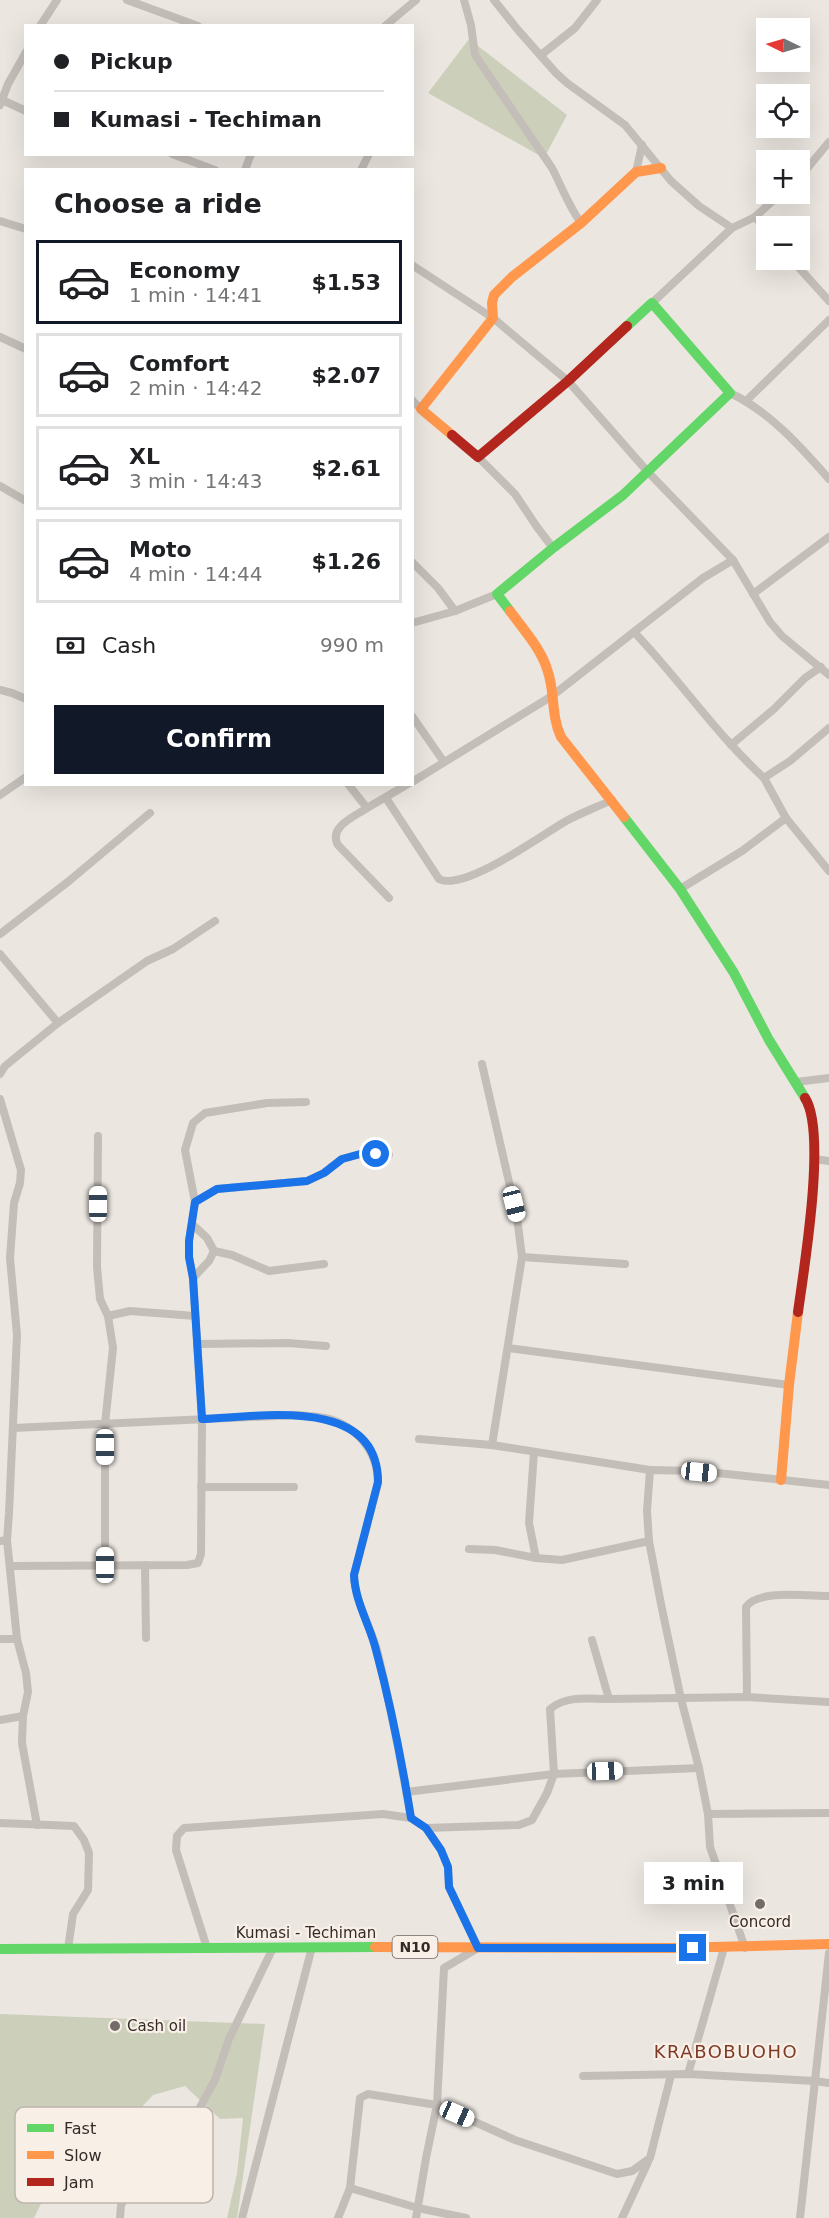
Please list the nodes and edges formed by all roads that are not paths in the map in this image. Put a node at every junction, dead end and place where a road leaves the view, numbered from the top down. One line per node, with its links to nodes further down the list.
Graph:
1 (57, 0): 7 (street)
2 (127, 0): 8 (street)
3 (416, 0): 9 (street)
4 (464, 0): 24 (street)
5 (494, 0): 10 (street)
6 (597, 0): 10 (street)
7 (41, 24)
8 (193, 24)
9 (387, 24)
10 (541, 55): 15 (street)
11 (24, 56): 12 (street)
12 (1, 101): 13 (street)
13 (24, 110)
14 (829, 142): 17 (street)
15 (642, 145): 19 (street); 20 (street)
16 (178, 156): 18 (street)
17 (810, 166)
18 (210, 168)
19 (661, 168): 20 (main road); 26 (street)
20 (636, 172): 24 (main road)
21 (769, 204): 22 (street)
22 (755, 217): 26 (street)
23 (0, 221): 25 (street)
24 (581, 223): 31 (main road)
25 (24, 228)
26 (732, 228): 30 (street)
27 (414, 266): 31 (street)
28 (801, 270): 29 (street)
29 (829, 301)
30 (652, 303): 35 (main road); 36 (main road)
31 (493, 318): 35 (street); 39 (main road)
32 (829, 320): 37 (street)
33 (0, 337): 34 (street)
34 (24, 348)
35 (568, 381): 40 (main road); 41 (street)
36 (730, 393): 37 (street); 41 (main road)
37 (746, 401): 42 (street)
38 (414, 402): 39 (street)
39 (421, 410): 40 (main road)
40 (478, 457): 46 (street)
41 (647, 471): 46 (main road); 47 (street)
42 (828, 477)
43 (0, 486): 44 (street)
44 (24, 500)
45 (829, 537): 50 (street)
46 (553, 548): 49 (main road)
47 (733, 560): 50 (street); 53 (street)
48 (414, 564): 51 (street)
49 (497, 594): 51 (street); 57 (main road)
50 (753, 594): 54 (street)
51 (455, 611): 52 (street)
52 (414, 622)
53 (634, 632): 57 (street); 61 (street)
54 (821, 667): 55 (street); 61 (street)
55 (829, 675)
56 (0, 690): 58 (street)
57 (552, 696): 62 (street); 70 (main road)
58 (24, 698)
59 (414, 719): 62 (street)
60 (829, 728): 64 (street)
61 (732, 745): 64 (street)
62 (444, 762): 65 (street)
63 (24, 778): 68 (street)
64 (764, 778): 73 (street)
65 (414, 781)
66 (350, 786): 71 (street)
67 (405, 786): 69 (street)
68 (0, 795)
69 (386, 798): 70 (street); 71 (street)
70 (612, 800): 75 (main road)
71 (367, 808): 76 (street)
72 (150, 813): 78 (street)
73 (786, 818): 74 (street); 75 (street)
74 (829, 871)
75 (680, 888): 84 (main road)
76 (389, 898)
77 (215, 921): 80 (street)
78 (1, 931)
79 (0, 954): 80 (street)
80 (58, 1023): 82 (street)
81 (482, 1064): 94 (street)
82 (0, 1074)
83 (829, 1078): 84 (street)
84 (796, 1082): 89 (main road)
85 (0, 1099): 106 (street)
86 (306, 1102): 91 (street)
87 (98, 1136): 98 (street)
88 (389, 1155): 91 (street)
89 (814, 1159): 90 (street); 103 (main road)
90 (829, 1161)
91 (195, 1202): 92 (street)
92 (192, 1224): 93 (street); 97 (street)
93 (214, 1251): 95 (street); 97 (street)
94 (522, 1257): 96 (street); 102 (street)
95 (324, 1264)
96 (625, 1264)
97 (193, 1278): 99 (street)
98 (108, 1316): 99 (street); 105 (street)
99 (195, 1316): 100 (street)
100 (198, 1344): 101 (street); 104 (street)
101 (326, 1346)
102 (508, 1348): 103 (street); 108 (street)
103 (789, 1385): 111 (main road)
104 (202, 1419): 105 (street); 113 (street); 135 (street)
105 (105, 1424): 106 (street); 119 (street)
106 (13, 1428): 115 (street)
107 (420, 1439): 108 (street)
108 (492, 1445): 109 (street)
109 (534, 1452): 110 (street); 118 (street)
110 (650, 1470): 111 (street); 116 (street)
111 (780, 1480): 112 (street)
112 (829, 1485)
113 (201, 1487): 114 (street); 120 (street)
114 (294, 1487)
115 (3, 1541): 121 (street)
116 (649, 1541): 118 (street); 128 (street)
117 (469, 1549): 118 (street)
118 (536, 1558)
119 (105, 1565): 120 (street); 121 (street)
120 (145, 1565): 123 (street)
121 (11, 1566): 125 (street)
122 (829, 1596): 127 (street)
123 (146, 1638)
124 (0, 1639): 125 (street)
125 (17, 1639): 131 (street)
126 (592, 1640): 129 (street)
127 (747, 1697): 128 (street); 130 (street)
128 (681, 1699): 129 (street); 133 (street)
129 (609, 1700): 134 (street)
130 (829, 1702)
131 (23, 1716): 132 (street); 140 (street)
132 (0, 1720)
133 (699, 1768): 134 (street); 137 (street)
134 (554, 1774): 135 (street); 141 (street)
135 (406, 1792): 138 (street)
136 (829, 1813): 137 (street)
137 (708, 1814): 148 (street)
138 (411, 1818): 141 (street); 144 (street)
139 (0, 1823): 140 (street)
140 (37, 1825): 150 (street)
141 (426, 1828): 146 (street)
142 (829, 1944): 148 (main road, Kumasi - Techiman / N10)
143 (312, 1947): 145 (main road, Kumasi - Techiman / N10); 146 (main road, Kumasi - Techiman / N10); 164 (street)
144 (207, 1948): 145 (main road, Kumasi - Techiman / N10); 150 (main road, Kumasi - Techiman / N10)
145 (273, 1948): 158 (street)
146 (478, 1948): 147 (main road, Kumasi - Techiman / N10); 157 (street)
147 (724, 1948): 148 (main road, Kumasi - Techiman / N10); 152 (street)
148 (745, 1948)
149 (0, 1949): 150 (main road, Kumasi - Techiman / N10)
150 (68, 1949)
151 (829, 1953): 155 (street)
152 (688, 2074): 153 (street); 155 (street)
153 (671, 2075): 154 (street); 159 (street)
154 (583, 2076)
155 (815, 2081): 156 (street); 169 (street)
156 (829, 2083)
157 (437, 2105): 159 (street); 160 (street); 162 (street)
158 (200, 2107)
159 (650, 2158): 168 (street)
160 (350, 2188): 162 (street); 165 (street)
161 (123, 2203): 163 (street)
162 (418, 2208): 166 (street); 167 (street)
163 (120, 2218)
164 (242, 2218)
165 (338, 2218)
166 (417, 2218)
167 (466, 2218)
168 (621, 2218)
169 (800, 2218)

